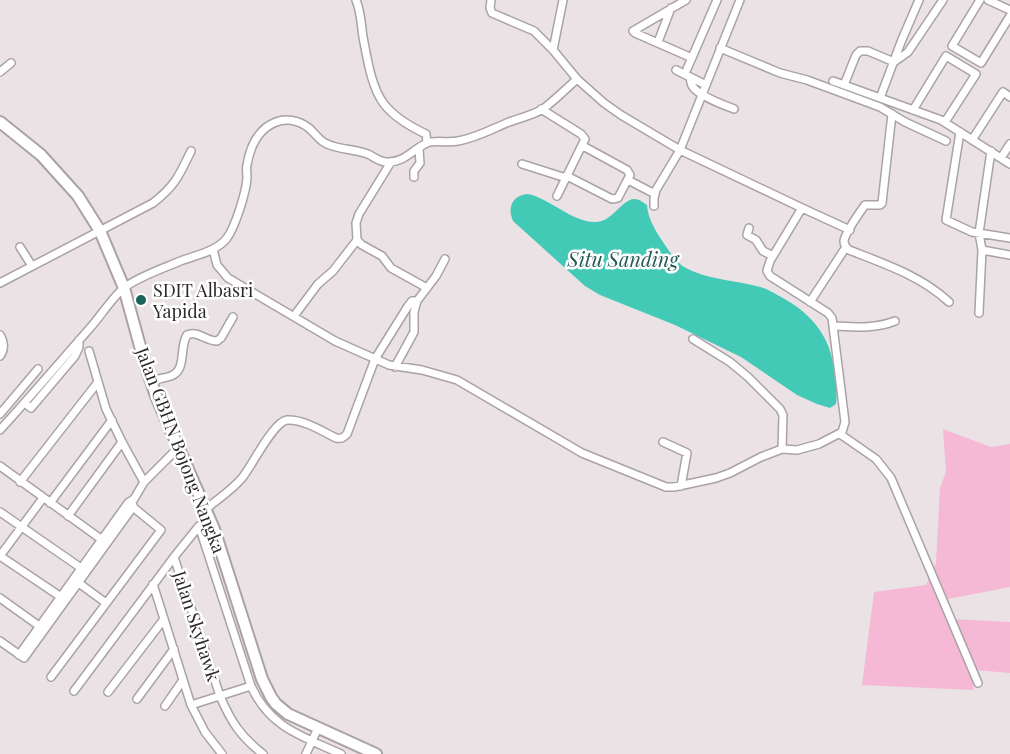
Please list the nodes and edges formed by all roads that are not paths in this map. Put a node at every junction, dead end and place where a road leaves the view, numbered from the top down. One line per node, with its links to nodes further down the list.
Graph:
1 (356, 0): 40 (street)
2 (491, 0): 16 (street)
3 (563, 0): 16 (street)
4 (717, 0): 17 (street)
5 (740, 0): 15 (street)
6 (920, 0): 18 (street)
7 (943, 0): 18 (street)
8 (980, 0): 13 (street)
9 (988, 0): 12 (street)
10 (683, 1): 11 (street)
11 (671, 8): 14 (street); 14 (street)
12 (1010, 10)
13 (1010, 16)
14 (658, 42): 17 (street)
15 (720, 48): 26 (street); 34 (street)
16 (553, 50): 24 (street)
17 (692, 57): 20 (street)
18 (894, 62): 27 (street); 30 (street)
19 (11, 63): 22 (street)
20 (687, 69)
21 (676, 70): 23 (street)
22 (0, 72)
23 (690, 78): 26 (street); 28 (street)
24 (577, 79): 31 (street); 44 (street)
25 (833, 81): 27 (street)
26 (706, 85): 28 (street)
27 (844, 85): 30 (street)
28 (703, 94): 32 (street); 44 (street)
29 (1010, 97): 38 (street)
30 (880, 98): 33 (street)
31 (542, 109): 40 (street); 42 (street)
32 (734, 109)
33 (913, 110): 36 (street); 36 (street)
34 (892, 114): 39 (street); 59 (street)
35 (0, 122): 60 (street, Jalan GBHN Bojong Nangka)
36 (945, 122): 37 (street)
37 (960, 132): 38 (street); 61 (street)
38 (972, 140): 46 (street)
39 (946, 141)
40 (427, 143): 43 (street)
41 (1010, 144): 47 (street)
42 (583, 146): 52 (street); 53 (street)
43 (419, 149): 48 (street); 51 (street)
44 (680, 150): 54 (street); 57 (street)
45 (191, 151): 60 (street)
46 (991, 151): 47 (street); 61 (street)
47 (1001, 158): 50 (street)
48 (390, 162): 63 (street); 66 (street)
49 (522, 164): 52 (street)
50 (1010, 164)
51 (414, 177)
52 (567, 177): 53 (street); 55 (street)
53 (628, 180): 54 (street)
54 (655, 194): 56 (street)
55 (557, 196)
56 (654, 206)
57 (802, 208): 59 (street); 69 (street)
58 (749, 228): 69 (street)
59 (850, 230): 65 (street)
60 (100, 231): 71 (street); 73 (street, Jalan GBHN Bojong Nangka)
61 (978, 233): 62 (street); 67 (street)
62 (1010, 238)
63 (357, 240): 74 (street); 79 (street)
64 (20, 247): 71 (street)
65 (846, 247): 76 (street); 77 (street)
66 (213, 249): 73 (street); 79 (street)
67 (982, 250): 68 (street); 78 (street)
68 (1010, 255)
69 (773, 256): 76 (street)
70 (444, 260): 74 (street)
71 (32, 266): 72 (street)
72 (0, 283)
73 (124, 288): 85 (street); 91 (street, Jalan GBHN Bojong Nangka)
74 (427, 288): 75 (street)
75 (417, 301): 88 (street); 89 (street)
76 (810, 302): 82 (street)
77 (949, 302)
78 (979, 313)
79 (294, 316): 88 (street)
80 (233, 317): 91 (street)
81 (895, 321): 82 (street)
82 (834, 326): 97 (street)
83 (0, 335): 87 (street)
84 (693, 339): 101 (street)
85 (79, 340): 90 (street); 93 (street)
86 (89, 351): 92 (street)
87 (0, 356)
88 (375, 359): 89 (street); 110 (street)
89 (395, 367): 105 (street)
90 (44, 381): 93 (street); 94 (street)
91 (151, 381): 100 (street, Jalan GBHN Bojong Nangka)
92 (98, 382): 95 (street); 103 (street)
93 (25, 403): 96 (street)
94 (0, 414)
95 (112, 420): 98 (street); 107 (street)
96 (0, 430)
97 (840, 434): 101 (street); 129 (street)
98 (122, 442): 104 (street); 111 (street)
99 (663, 442): 105 (street)
100 (178, 448): 104 (street); 110 (street, Jalan GBHN Bojong Nangka)
101 (782, 449): 105 (street)
102 (0, 466): 103 (street)
103 (20, 482): 106 (street)
104 (144, 482): 108 (street)
105 (681, 486)
106 (43, 498): 107 (street); 113 (street)
107 (50, 503): 111 (street)
108 (132, 503): 114 (street); 122 (street)
109 (0, 512): 113 (street)
110 (208, 513): 112 (street); 137 (street, Jalan GBHN Bojong Nangka)
111 (68, 516): 114 (street)
112 (199, 526): 116 (street); 130 (street)
113 (22, 527): 115 (street); 117 (street)
114 (105, 541): 117 (street)
115 (0, 556): 120 (street)
116 (174, 557): 119 (street); 133 (street, Jalan Skyhawk)
117 (84, 570): 118 (street)
118 (76, 581): 120 (street); 122 (street); 124 (street)
119 (153, 584): 123 (street); 131 (street)
120 (61, 597): 124 (street)
121 (0, 598): 124 (street)
122 (106, 603): 127 (street)
123 (164, 620): 126 (street); 132 (street)
124 (42, 628): 125 (street)
125 (0, 641)
126 (174, 649): 128 (street); 134 (street)
127 (51, 677)
128 (183, 680): 135 (street); 136 (street)
129 (978, 683)
130 (251, 686): 133 (street); 138 (street)
131 (74, 691)
132 (108, 692)
133 (220, 696): 135 (street); 140 (street, Jalan Skyhawk)
134 (137, 699)
135 (191, 705): 139 (street)
136 (165, 706)
137 (318, 728): 138 (street); 143 (street, Jalan GBHN Bojong Nangka)
138 (312, 740): 141 (street); 142 (street)
139 (222, 754)
140 (264, 754)
141 (306, 754)
142 (341, 754)
143 (376, 754)

